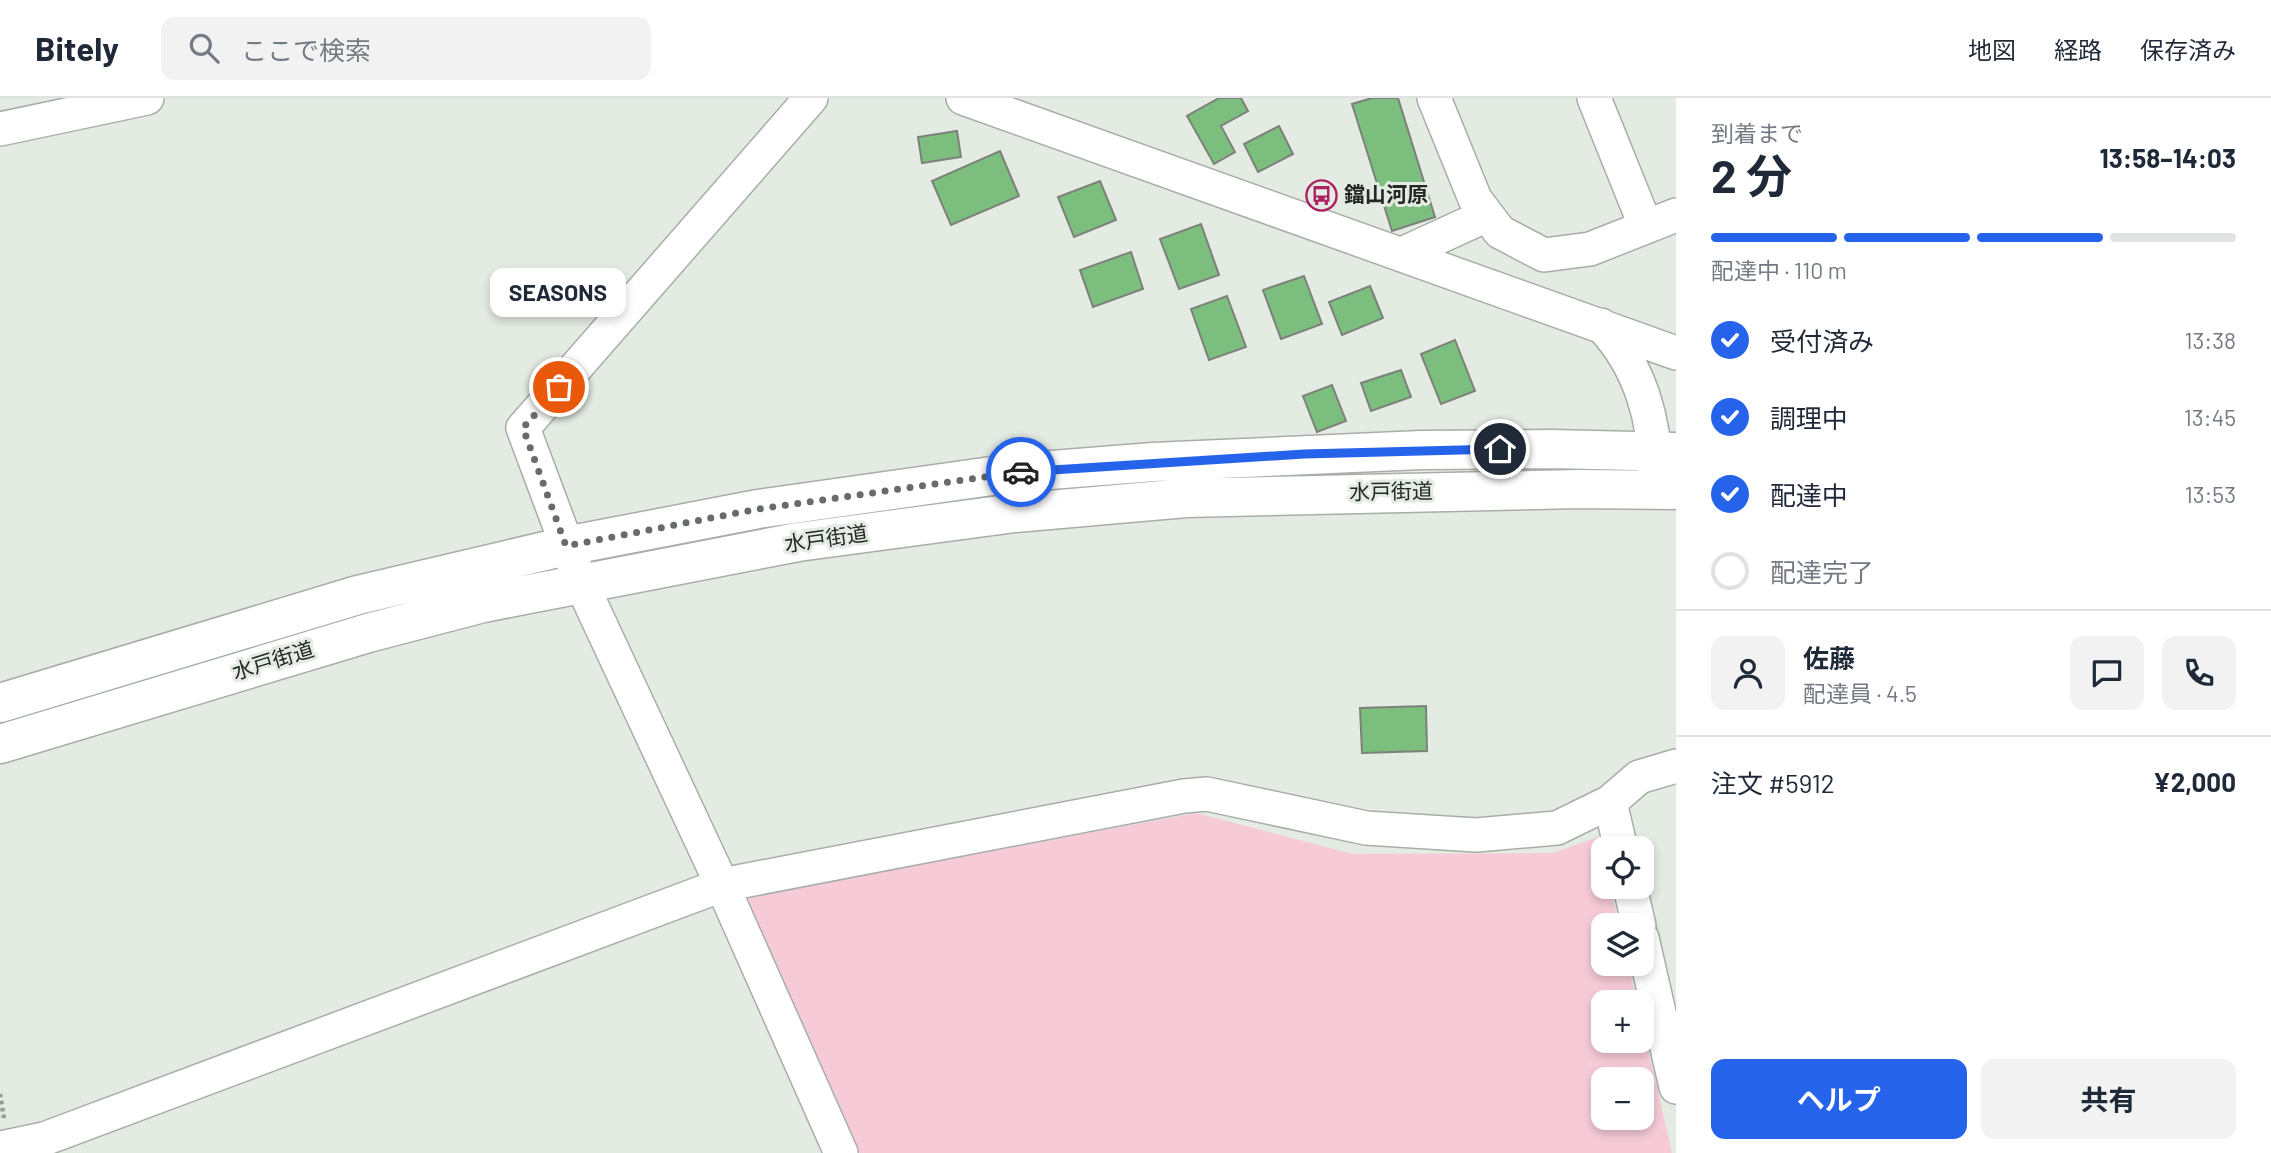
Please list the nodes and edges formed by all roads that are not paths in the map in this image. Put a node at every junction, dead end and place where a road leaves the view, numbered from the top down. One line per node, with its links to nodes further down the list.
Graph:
1 (147, 98): 6 (street)
2 (811, 98): 14 (street)
3 (963, 98): 9 (street)
4 (1434, 98): 7 (street)
5 (1594, 98): 8 (street)
6 (0, 130)
7 (1487, 215): 8 (street); 9 (street)
8 (1661, 221)
9 (1402, 254): 10 (street)
10 (1601, 325): 11 (street); 12 (street)
11 (1676, 353)
12 (1666, 452): 13 (street); 14 (highway, 水戸街道)
13 (1665, 490): 15 (highway, 水戸街道)
14 (566, 546): 15 (street); 16 (highway, 水戸街道)
15 (582, 583): 17 (highway, 水戸街道); 21 (street)
16 (0, 703)
17 (0, 744)
18 (1676, 766): 19 (street)
19 (1610, 802): 20 (street); 21 (street)
20 (1618, 836)
21 (722, 885): 24 (street); 25 (street)
22 (1651, 976): 23 (street)
23 (1676, 1087)
24 (0, 1148)
25 (841, 1153)

